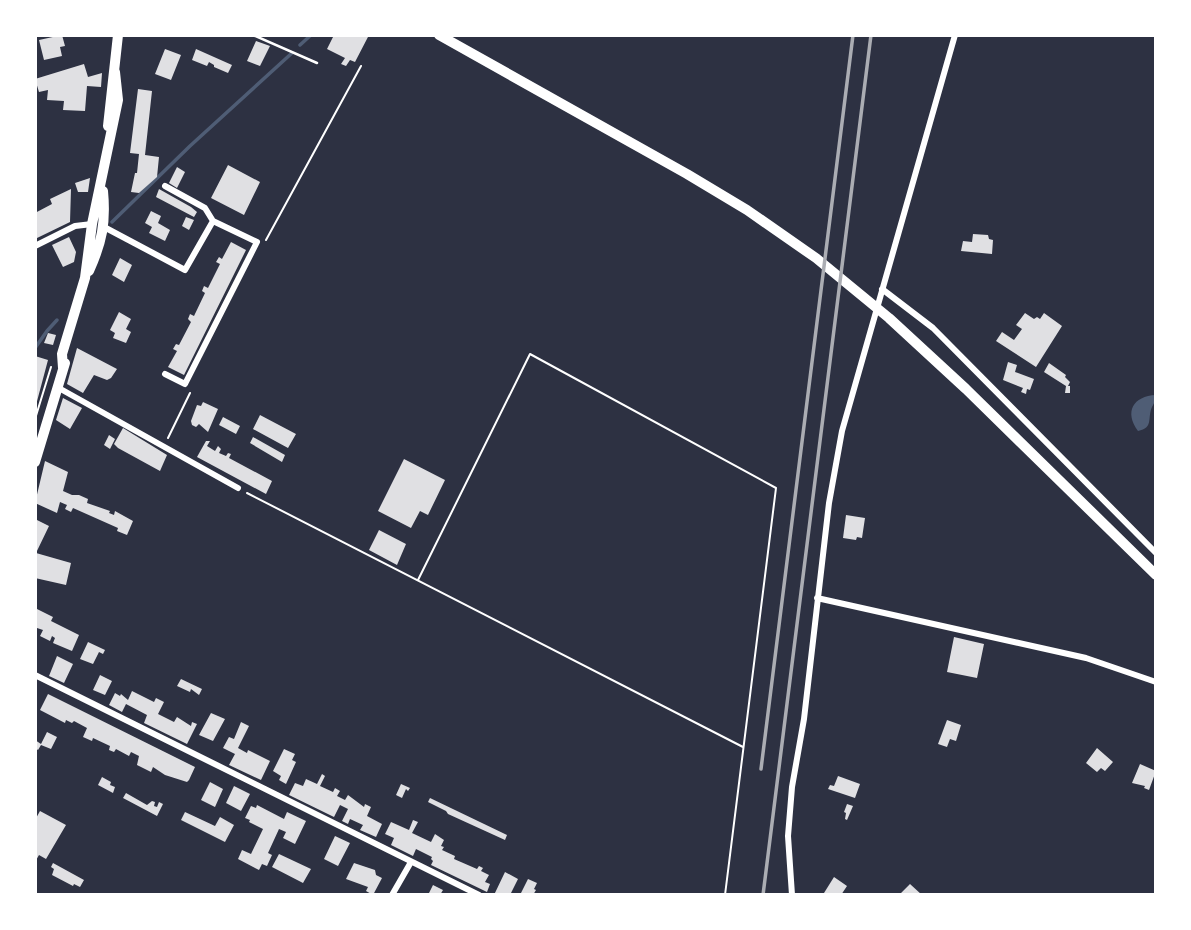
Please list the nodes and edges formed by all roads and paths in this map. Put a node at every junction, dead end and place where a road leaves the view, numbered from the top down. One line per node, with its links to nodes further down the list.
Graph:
1 (253, 35): 5 (lane)
2 (439, 35): 21 (main road)
3 (955, 35): 15 (street)
4 (120, 38): 6 (main road)
5 (317, 63)
6 (102, 184): 8 (main road); 9 (main road)
7 (166, 186): 10 (street)
8 (94, 212): 9 (main road); 11 (main road)
9 (105, 215): 12 (main road)
10 (213, 221): 12 (street); 16 (street)
11 (91, 230): 12 (main road); 13 (street); 14 (main road)
12 (103, 232): 14 (main road)
13 (35, 246)
14 (85, 278): 17 (main road)
15 (882, 289): 20 (street); 23 (street)
16 (165, 374)
17 (57, 387): 18 (main road); 19 (street)
18 (35, 462)
19 (238, 488): 22 (path)
20 (1156, 553)
21 (1156, 575)
22 (418, 580): 26 (path); 26 (path)
23 (817, 598): 25 (street); 31 (street)
24 (35, 675): 27 (street)
25 (1156, 682)
26 (744, 748): 30 (path)
27 (411, 862): 28 (street); 29 (street)
28 (392, 895)
29 (479, 895)
30 (724, 895)
31 (792, 895)

